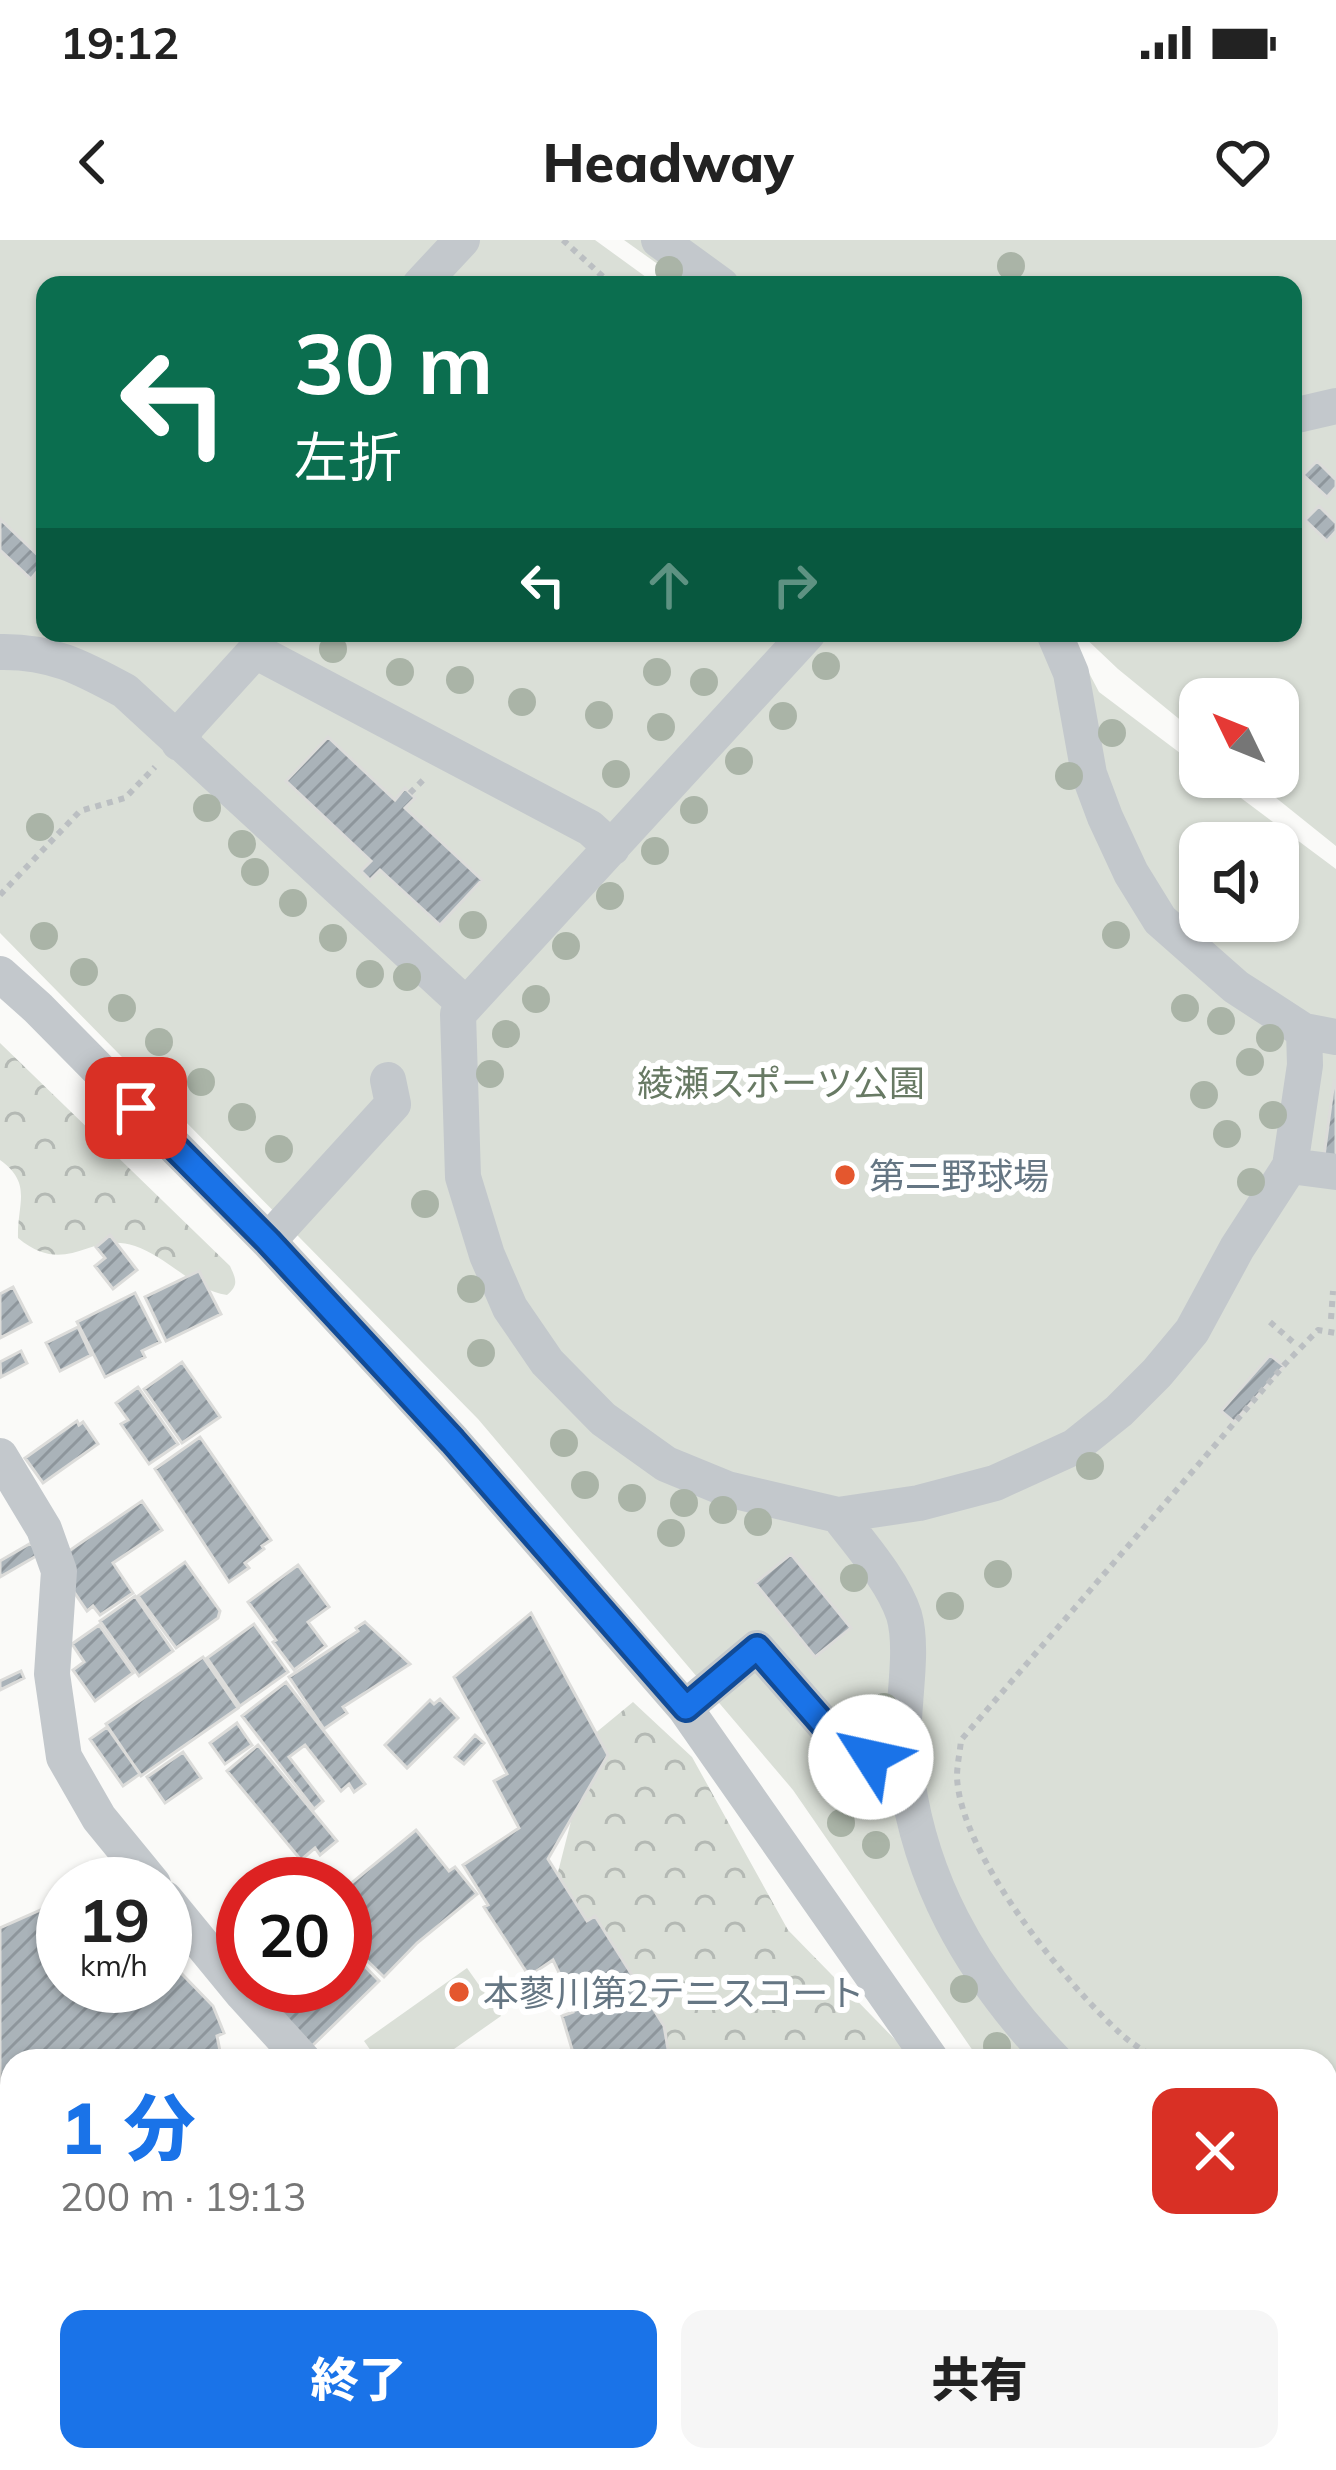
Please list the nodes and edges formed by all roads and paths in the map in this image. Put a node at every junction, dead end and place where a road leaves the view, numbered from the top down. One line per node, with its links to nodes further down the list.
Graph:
1 (462, 240): 4 (street)
2 (563, 240): 5 (path)
3 (658, 240): 6 (street)
4 (428, 276)
5 (602, 276)
6 (708, 276)
7 (1336, 406): 8 (street)
8 (1302, 414)
9 (800, 642): 14 (street)
10 (1058, 642): 18 (street)
11 (69, 645): 12 (street); 13 (street)
12 (0, 652)
13 (179, 743): 14 (street); 15 (path); 17 (street)
14 (612, 848): 17 (street)
15 (0, 896)
16 (0, 974): 24 (street)
17 (466, 1004): 19 (street)
18 (1320, 1034): 22 (street)
19 (458, 1056): 21 (street); 31 (street)
20 (388, 1080): 24 (street)
21 (429, 1086)
22 (1290, 1166): 23 (street); 31 (street)
23 (1336, 1172)
24 (268, 1241): 32 (street)
25 (1333, 1291): 26 (path)
26 (1331, 1319)
27 (1270, 1322): 29 (path)
28 (1336, 1333): 39 (path)
29 (1294, 1343)
30 (0, 1456): 34 (street)
31 (838, 1515): 33 (street)
32 (686, 1708): 33 (street); 37 (street)
33 (904, 1752): 38 (street)
34 (131, 1857)
35 (192, 1932): 36 (street)
36 (293, 2049)
37 (924, 2049)
38 (1044, 2049)
39 (1142, 2049)

